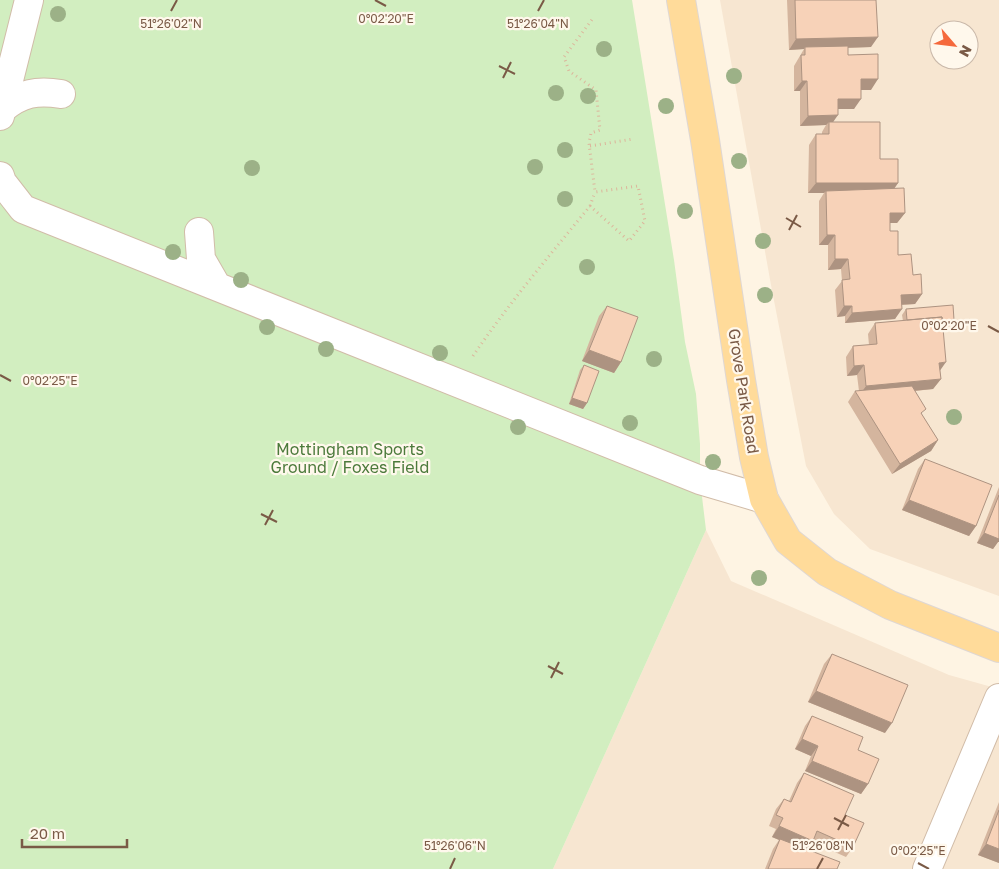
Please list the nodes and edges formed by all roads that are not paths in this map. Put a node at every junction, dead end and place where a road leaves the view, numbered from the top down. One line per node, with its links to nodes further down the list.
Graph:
1 (29, 0): 4 (street)
2 (681, 0): 8 (main road, Grove Park Road)
3 (61, 94): 4 (street)
4 (1, 112)
5 (0, 176): 7 (street)
6 (199, 232): 7 (street)
7 (216, 285): 8 (street)
8 (764, 498): 9 (main road, Grove Park Road)
9 (999, 648)
10 (999, 698): 11 (street)
11 (927, 869)

